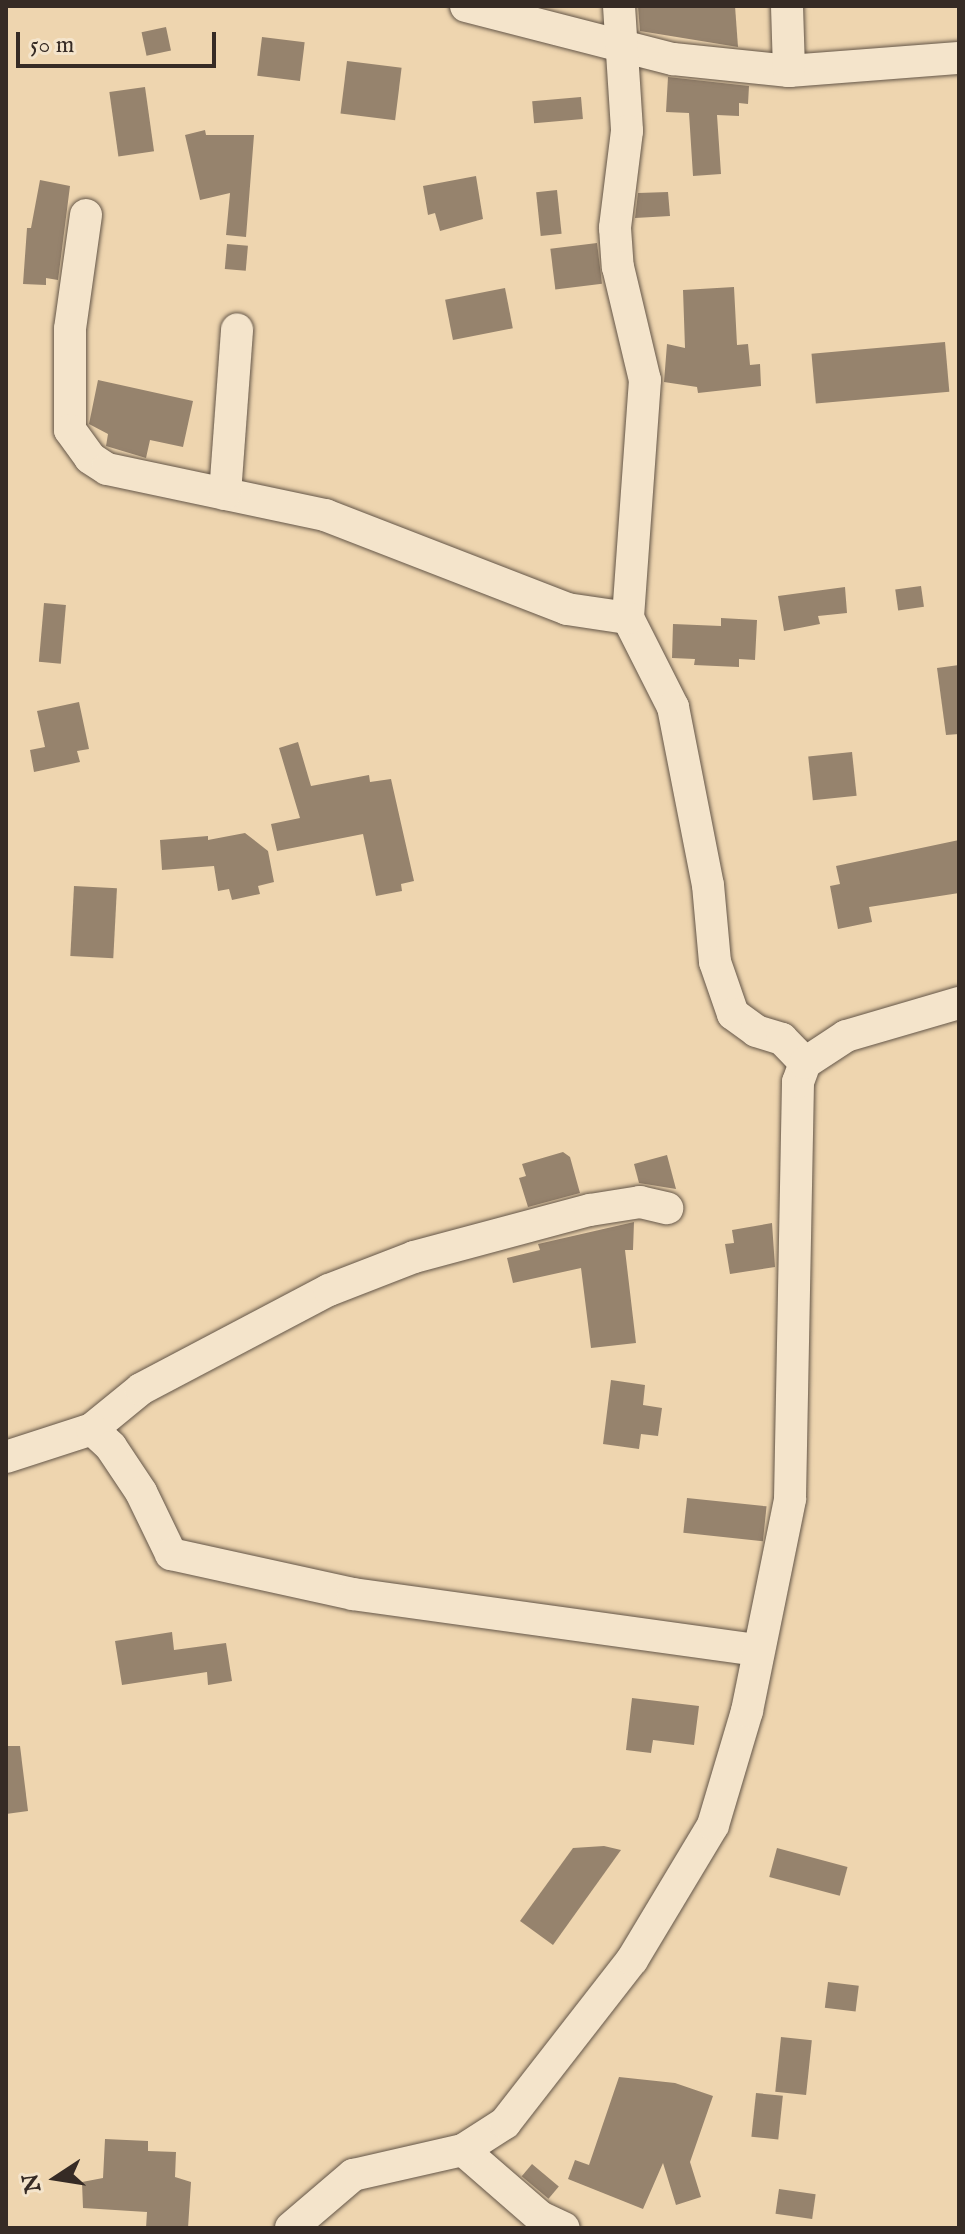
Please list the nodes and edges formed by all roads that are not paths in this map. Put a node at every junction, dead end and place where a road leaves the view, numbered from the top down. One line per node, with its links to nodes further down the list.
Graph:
1 (466, 6): 4 (street)
2 (619, 6): 4 (street)
3 (787, 6): 6 (street)
4 (622, 46): 6 (street); 10 (street)
5 (959, 58): 6 (street)
6 (789, 71)
7 (86, 215): 9 (street)
8 (237, 329): 9 (street)
9 (225, 494): 10 (street)
10 (628, 618): 12 (street)
11 (959, 1003): 12 (street)
12 (805, 1063): 16 (street)
13 (667, 1208): 14 (street)
14 (92, 1429): 15 (street); 16 (street)
15 (6, 1457)
16 (757, 1650): 17 (street)
17 (463, 2150): 18 (street); 19 (street)
18 (291, 2228)
19 (564, 2228)

